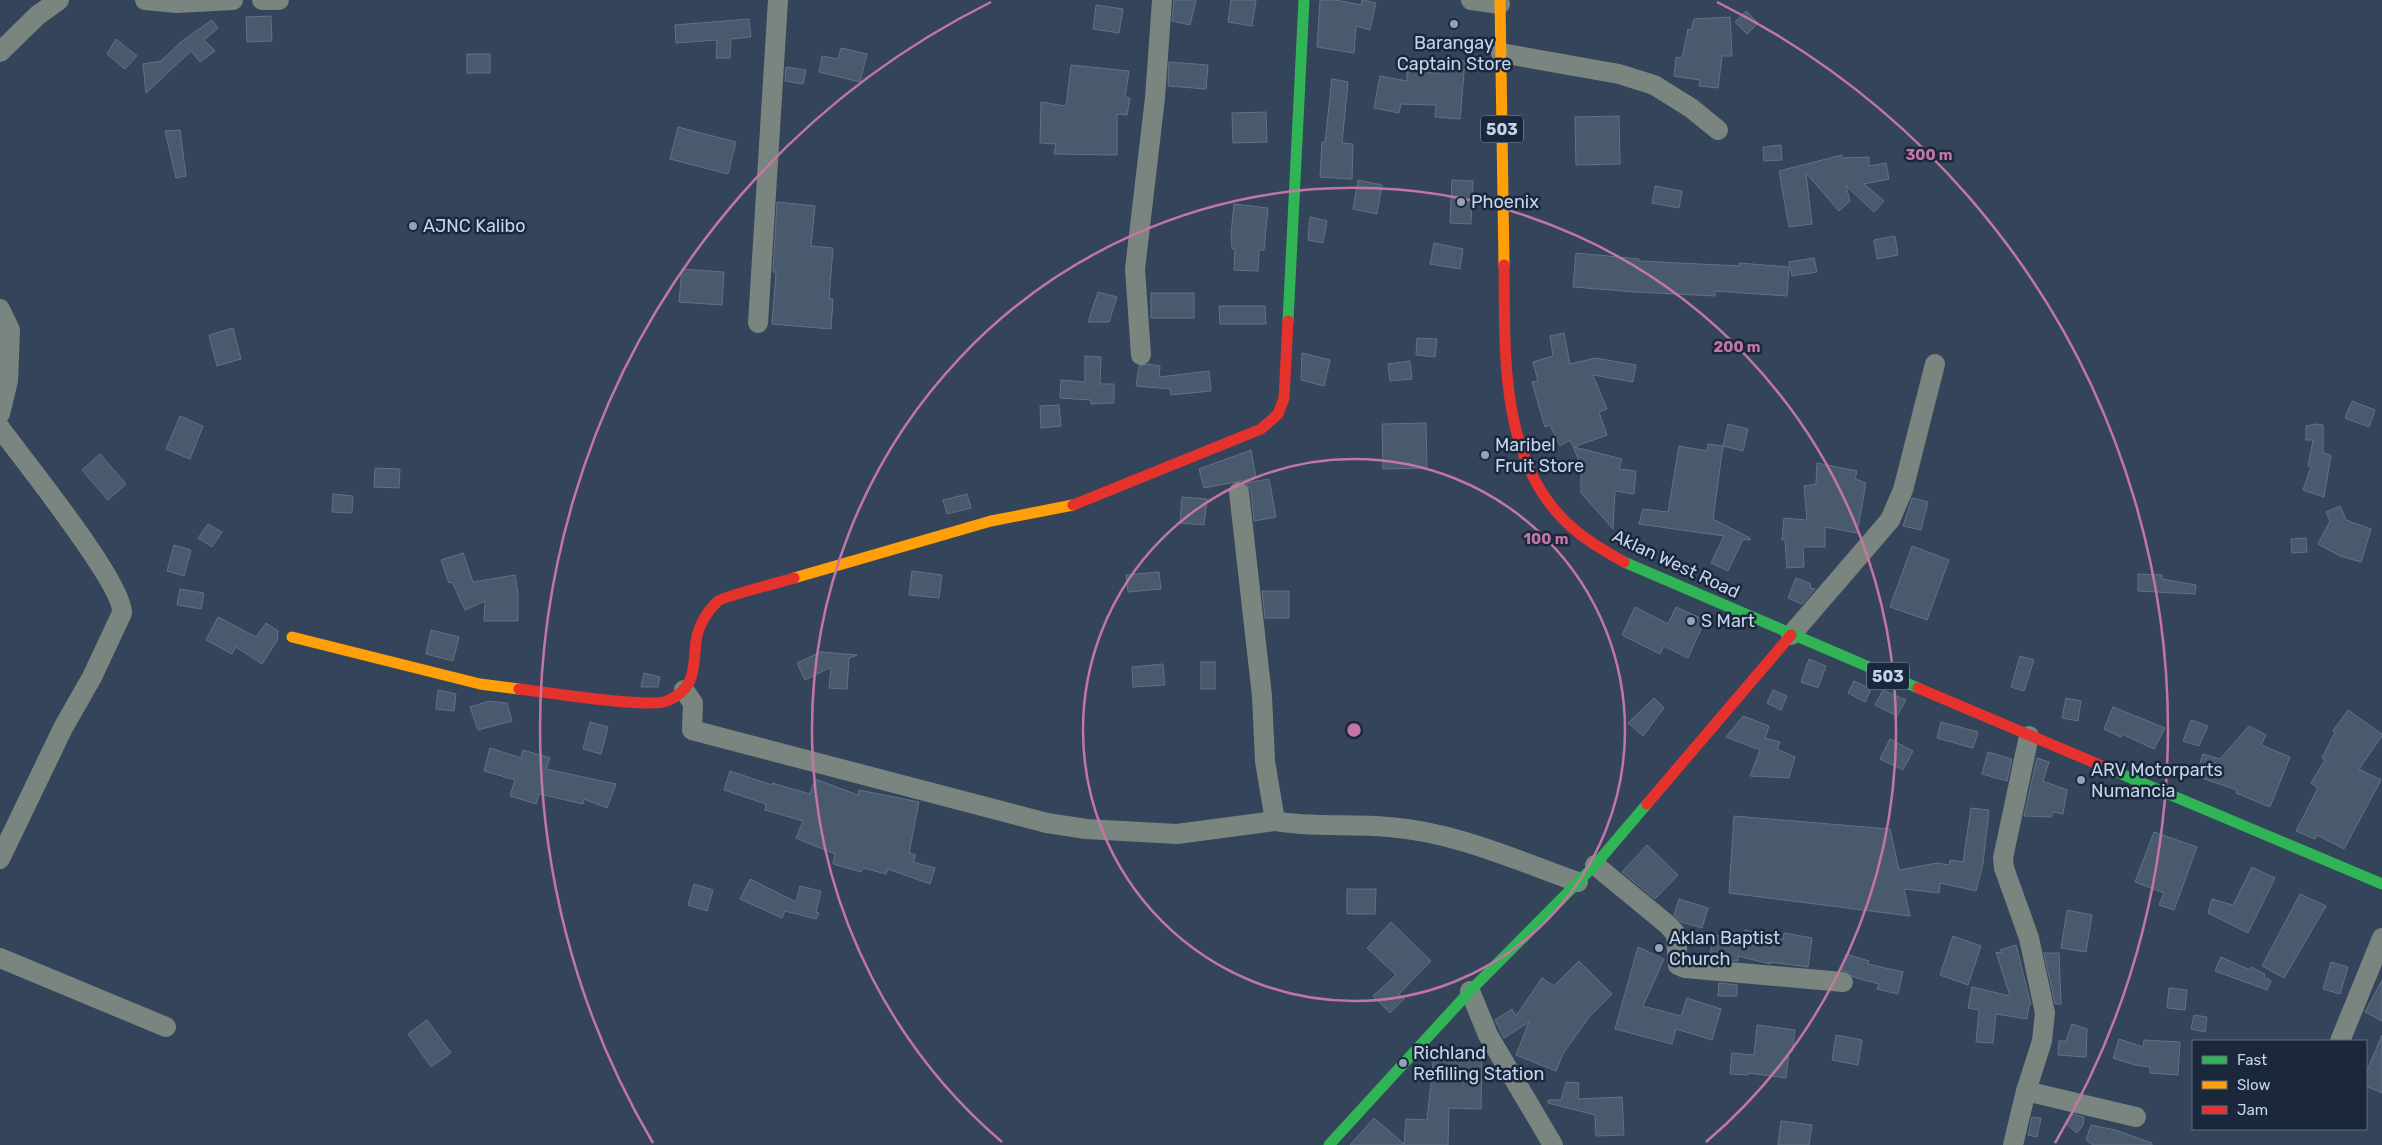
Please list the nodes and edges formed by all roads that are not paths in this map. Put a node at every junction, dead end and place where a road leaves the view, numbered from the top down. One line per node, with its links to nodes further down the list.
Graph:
1 (60, 0): 11 (street)
2 (145, 0): 3 (street)
3 (234, 0)
4 (262, 0): 5 (street)
5 (279, 0)
6 (778, 0): 15 (street)
7 (1162, 0): 16 (street)
8 (1304, 0): 23 (street)
9 (1471, 0): 10 (street)
10 (1500, 2): 12 (street, Aklan West Road / 503)
11 (0, 52)
12 (1501, 52): 13 (street); 21 (street, Aklan West Road / 503)
13 (1718, 130)
14 (0, 309): 18 (street)
15 (758, 323)
16 (1141, 355)
17 (1935, 364): 21 (street)
18 (0, 414)
19 (0, 428): 26 (street)
20 (1238, 492): 25 (street)
21 (1791, 635): 24 (street, Aklan West Road / 503); 27 (street)
22 (292, 637): 23 (street)
23 (684, 690): 25 (street)
24 (2029, 736): 29 (street, Aklan West Road / 503); 36 (street)
25 (1275, 821): 28 (street)
26 (0, 859)
27 (1595, 865): 28 (street); 32 (street)
28 (1578, 882): 33 (street)
29 (2382, 884)
30 (2382, 938): 35 (street)
31 (0, 958): 34 (street)
32 (1842, 982)
33 (1470, 991): 38 (street); 39 (street)
34 (166, 1027)
35 (2340, 1040)
36 (2026, 1091): 37 (street); 40 (street)
37 (2136, 1117)
38 (1329, 1145)
39 (1553, 1145)
40 (2013, 1145)

